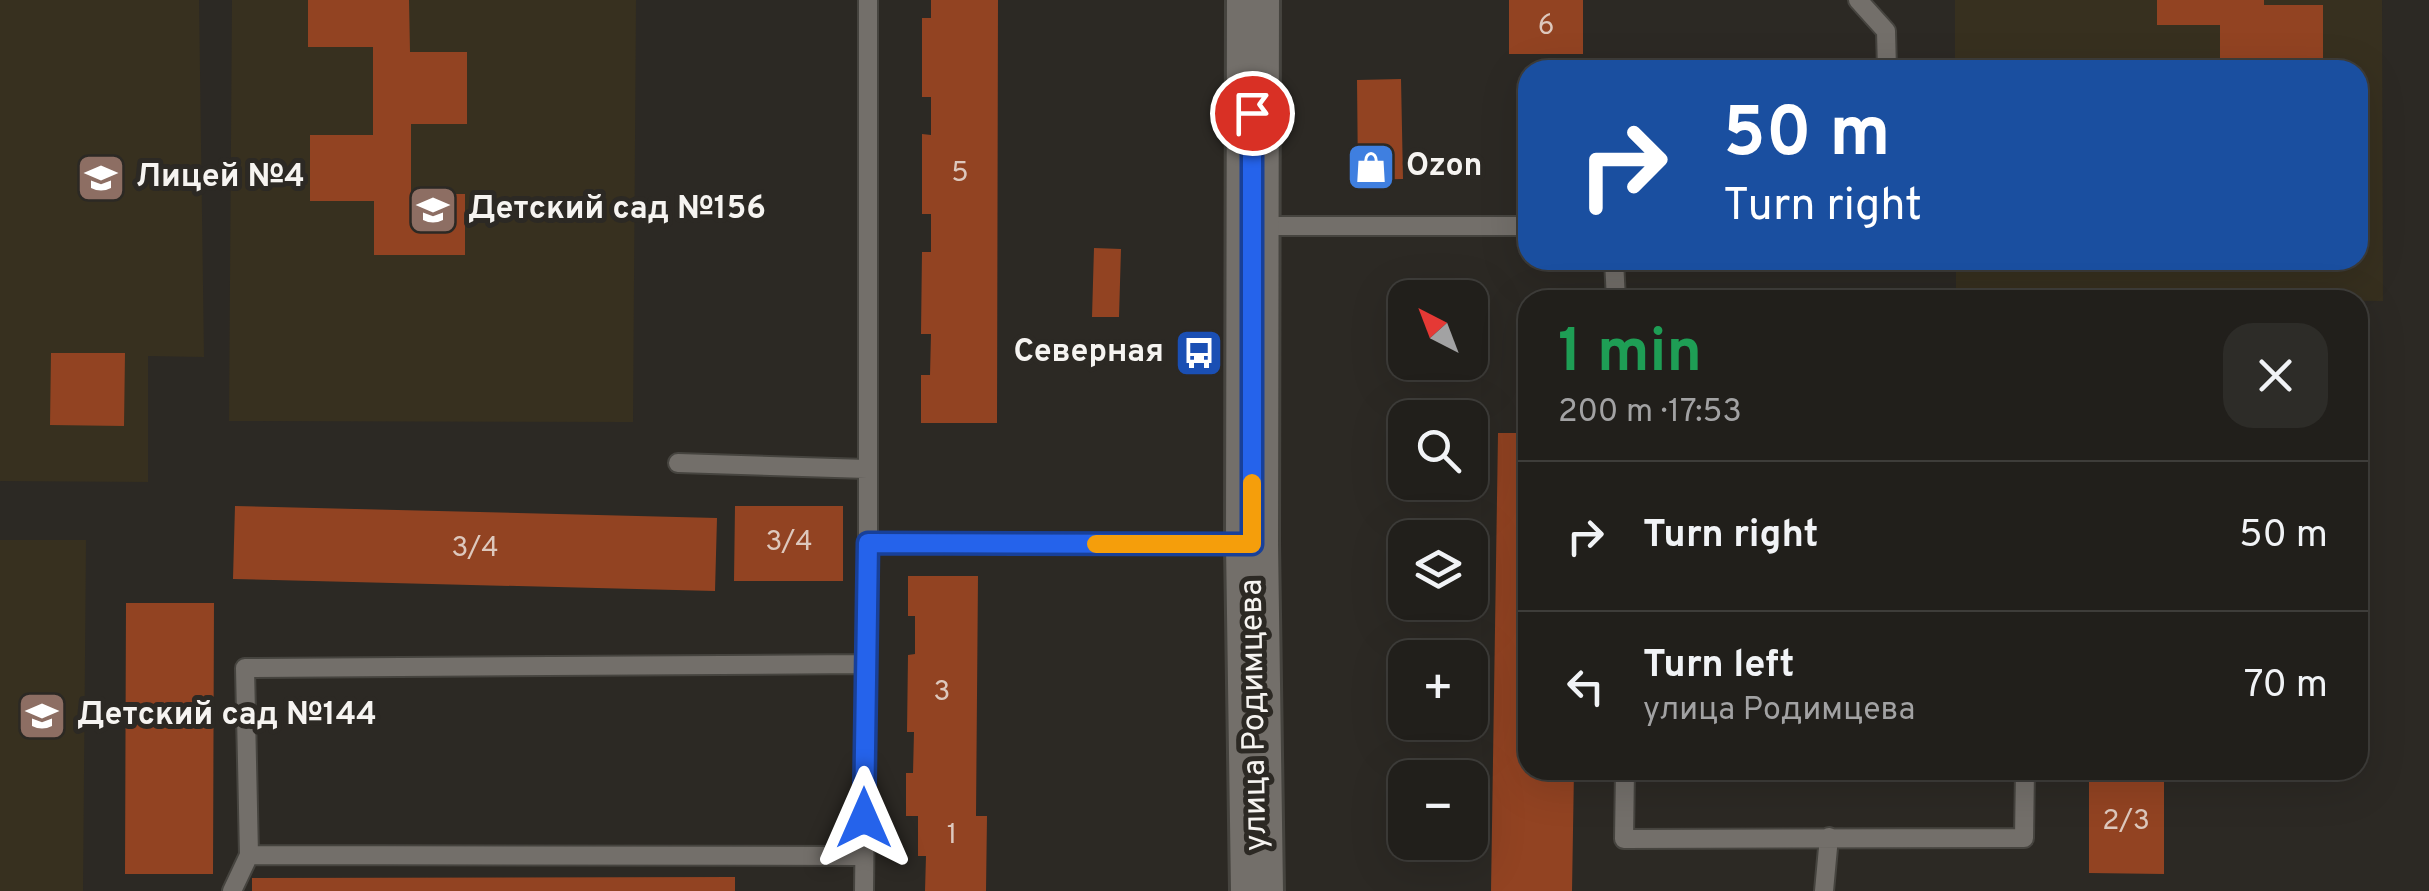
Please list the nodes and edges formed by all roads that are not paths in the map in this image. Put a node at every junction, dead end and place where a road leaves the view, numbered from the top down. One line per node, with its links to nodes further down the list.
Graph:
1 (868, 0): 8 (lane)
2 (1253, 0): 5 (main road, улица Родимцева)
3 (1858, 0): 4 (lane)
4 (1887, 60)
5 (1252, 226): 6 (lane); 10 (main road, улица Родимцева)
6 (1518, 226)
7 (678, 462): 8 (lane)
8 (867, 469): 9 (lane)
9 (868, 543): 10 (lane); 11 (lane)
10 (1252, 544): 19 (main road, улица Родимцева)
11 (866, 664): 15 (lane); 16 (lane)
12 (1626, 780): 14 (lane)
13 (2025, 780): 14 (lane)
14 (1830, 837): 20 (lane)
15 (248, 855): 16 (lane); 17 (lane)
16 (864, 856): 18 (lane)
17 (232, 891)
18 (864, 891)
19 (1257, 891)
20 (1824, 891)

